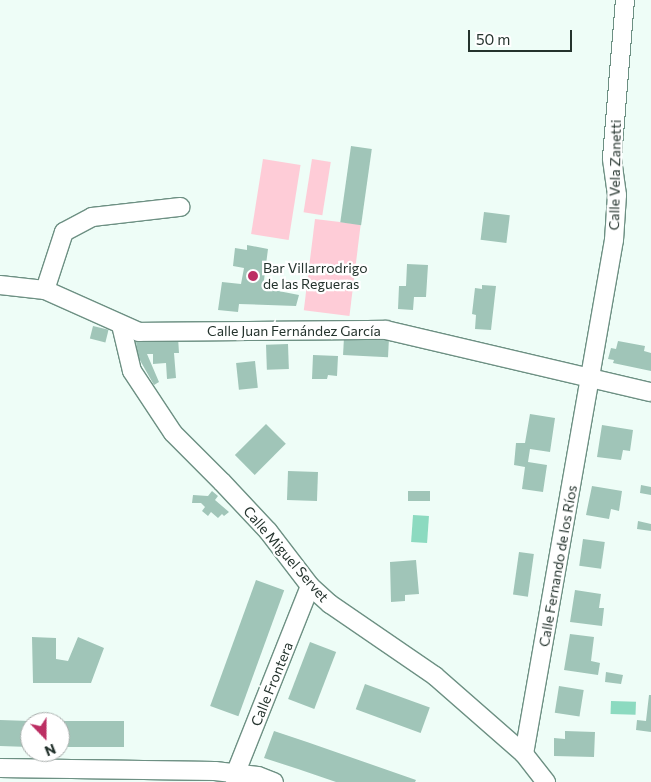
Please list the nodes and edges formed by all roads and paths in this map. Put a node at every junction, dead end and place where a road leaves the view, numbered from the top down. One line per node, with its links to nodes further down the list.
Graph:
1 (625, 0): 6 (street, Calle Vela Zanetti)
2 (180, 207): 4 (street)
3 (0, 285): 4 (street, Calle Juan Fernández García)
4 (45, 290): 5 (street, Calle Juan Fernández García)
5 (121, 325): 6 (street, Calle Juan Fernández García); 8 (street, Calle Miguel Servet)
6 (591, 378): 7 (street, Calle Juan Fernández García); 9 (street, Calle Fernando de los Ríos)
7 (651, 392)
8 (310, 586): 9 (street, Calle Miguel Servet); 12 (street, Calle Frontera)
9 (524, 754): 14 (street, Calle Miguel Servet)
10 (0, 768): 11 (street)
11 (61, 775): 12 (street)
12 (236, 777): 13 (street)
13 (274, 782)
14 (546, 782)

